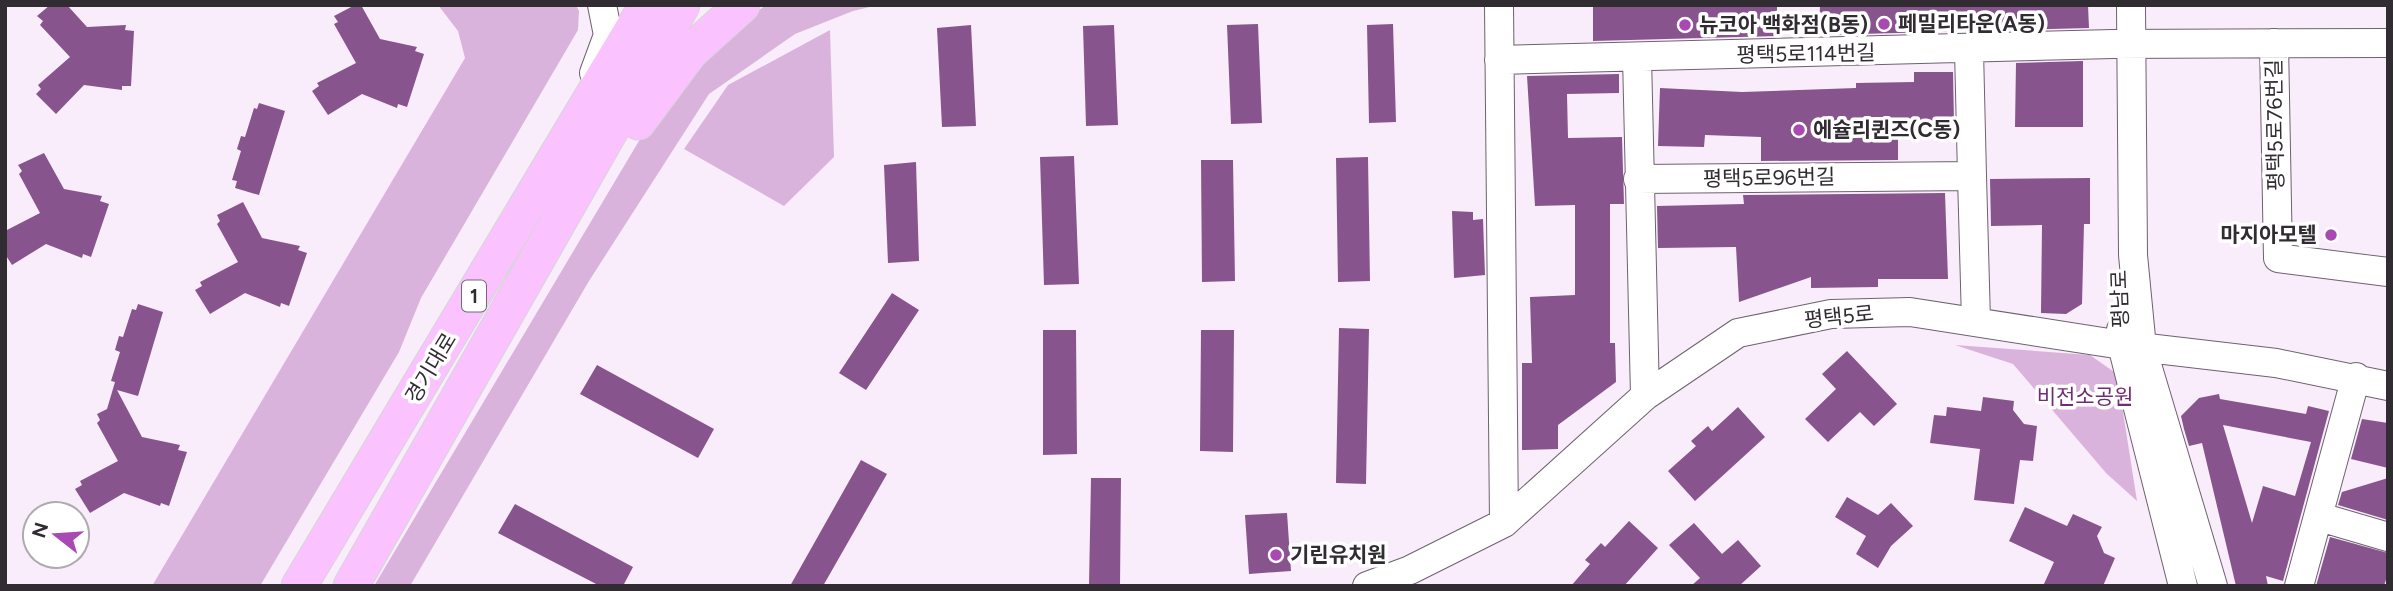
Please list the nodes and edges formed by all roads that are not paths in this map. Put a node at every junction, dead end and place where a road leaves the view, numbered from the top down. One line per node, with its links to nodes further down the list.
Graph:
1 (603, 5): 14 (street)
2 (647, 5): 14 (main road, 경기대로 / 1)
3 (682, 5): 17 (main road, 경기대로 / 1)
4 (742, 5): 17 (main road)
5 (1499, 5): 13 (street)
6 (2113, 5): 10 (street, 평남로)
7 (2131, 5): 10 (street)
8 (2274, 43): 9 (street); 10 (street, 평택5로76번길); 18 (street, 평택5로76번길)
9 (2388, 43)
10 (2122, 44): 11 (street, 평택5로114번길); 20 (street, 평남로)
11 (1969, 50): 12 (street, 평택5로114번길); 15 (street)
12 (1637, 57): 13 (street, 평택5로114번길); 16 (street)
13 (1499, 60): 26 (street)
14 (559, 153): 29 (main road, 경기대로 / 1)
15 (1972, 176): 16 (street, 평택5로96번길); 19 (street)
16 (1638, 179): 24 (street)
17 (566, 207): 30 (main road, 경기대로 / 1)
18 (2388, 272)
19 (1976, 321): 20 (street, 평택5로); 24 (street, 평택5로)
20 (2132, 339): 21 (street); 22 (street, 평택5로); 32 (street, 평남로); 33 (street)
21 (2388, 372)
22 (2356, 377): 23 (street, 평택5로); 25 (street)
23 (2388, 386)
24 (1645, 396): 26 (street, 평택5로)
25 (2320, 517): 27 (street); 34 (street)
26 (1504, 523): 28 (street, 평택5로)
27 (2388, 537)
28 (1396, 581): 31 (street, 평택5로)
29 (299, 586)
30 (351, 586)
31 (1367, 586)
32 (2183, 586)
33 (2213, 586)
34 (2299, 586)

